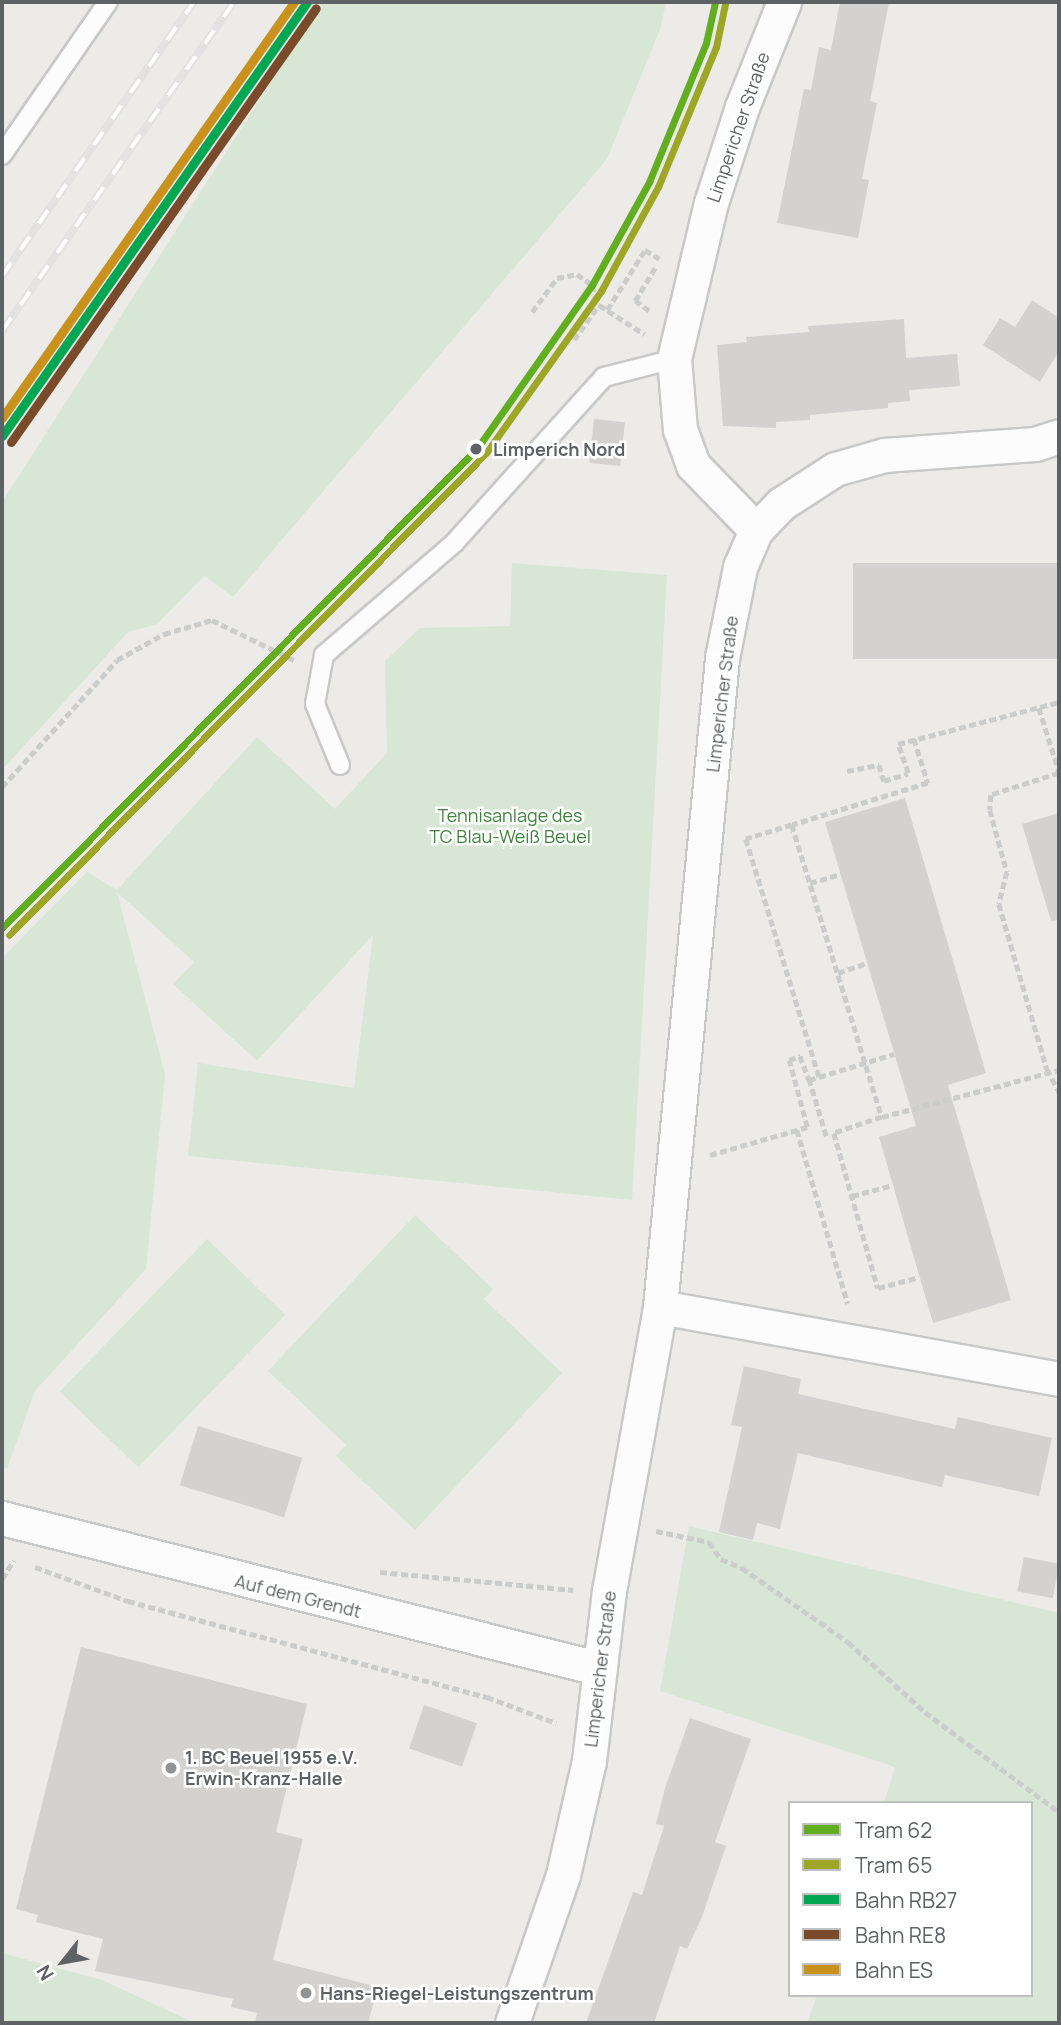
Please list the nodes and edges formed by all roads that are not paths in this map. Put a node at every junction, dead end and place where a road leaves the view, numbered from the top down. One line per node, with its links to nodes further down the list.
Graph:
1 (108, 2): 3 (lane)
2 (784, 2): 4 (street, Limpericher Straße)
3 (2, 155)
4 (674, 359): 6 (street, Limpericher Straße); 7 (lane)
5 (1059, 436): 6 (street)
6 (756, 530): 8 (street, Limpericher Straße)
7 (340, 765)
8 (660, 1307): 9 (street); 11 (street, Limpericher Straße)
9 (1059, 1378)
10 (2, 1518): 11 (street, Auf dem Grendt)
11 (597, 1668): 12 (street, Limpericher Straße)
12 (512, 2023)

